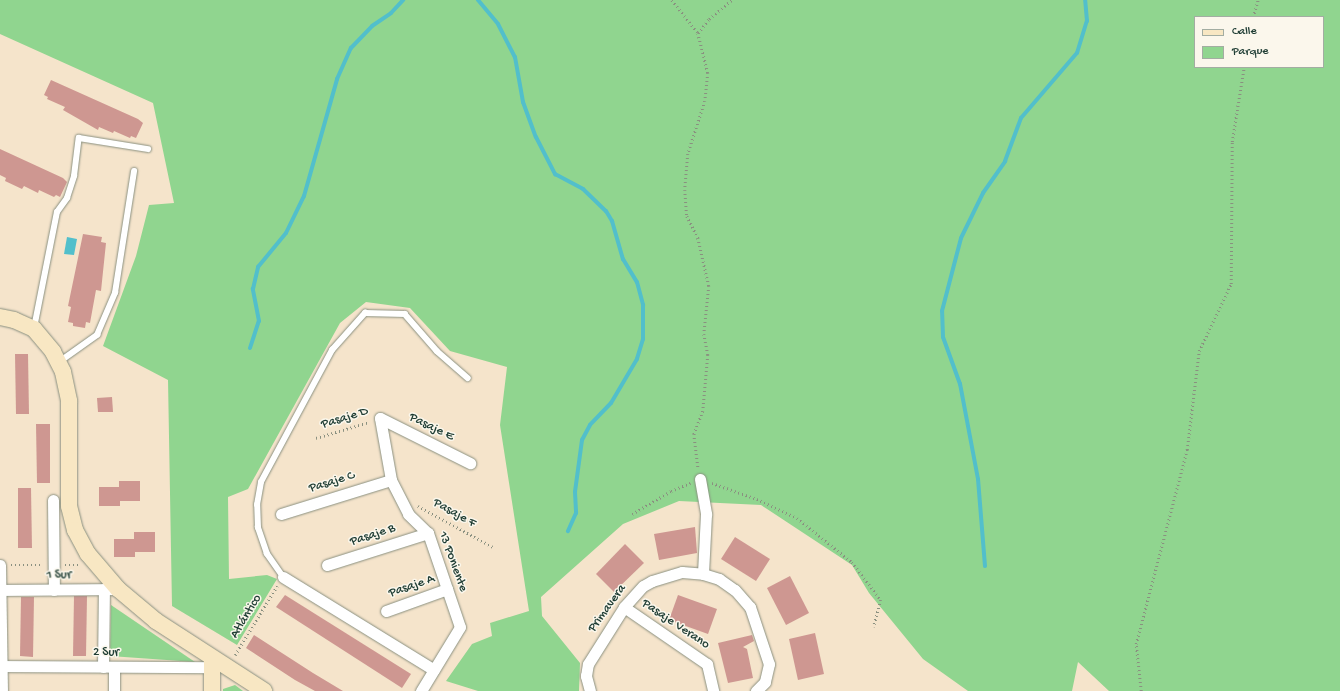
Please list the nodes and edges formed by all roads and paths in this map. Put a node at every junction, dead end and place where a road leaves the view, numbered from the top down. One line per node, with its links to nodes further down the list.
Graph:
1 (672, 0): 5 (path)
2 (732, 0): 5 (path)
3 (1258, 0): 4 (path)
4 (1253, 16)
5 (698, 33): 16 (path)
6 (1244, 68): 47 (path)
7 (148, 149): 10 (lane)
8 (134, 171): 11 (lane)
9 (0, 317): 10 (street)
10 (34, 329): 11 (street)
11 (59, 362): 28 (street)
12 (468, 378): 27 (lane)
13 (380, 418): 14 (path, Pasaje D); 15 (street, Pasaje E); 17 (street, 13 Poniente)
14 (316, 438)
15 (470, 463)
16 (700, 479): 21 (path); 26 (street); 34 (path)
17 (391, 480): 19 (street, Pasaje C); 20 (street, 13 Poniente)
18 (53, 500): 31 (street)
19 (281, 514)
20 (408, 514): 22 (street, 13 Poniente); 23 (path, Pasaje F)
21 (632, 514)
22 (428, 533): 25 (street, Pasaje B); 29 (street, 13 Poniente)
23 (493, 547)
24 (0, 565): 30 (street)
25 (327, 565)
26 (703, 574): 32 (street, Primavera); 46 (street, Primavera)
27 (283, 577): 35 (path, Atlántico); 38 (street)
28 (111, 589): 31 (street, 1 Sur); 35 (street); 37 (street)
29 (447, 589): 33 (street, Pasaje A); 38 (street, 13 Poniente)
30 (1, 590): 31 (street, 1 Sur); 36 (street)
31 (54, 590)
32 (624, 607): 44 (street, Primavera); 45 (street, Pasaje Verano)
33 (386, 610)
34 (874, 627)
35 (217, 664): 37 (street, 2 Sur); 41 (street); 42 (street)
36 (1, 666): 37 (street, 2 Sur); 39 (street)
37 (108, 667): 40 (street)
38 (434, 670): 43 (street, 13 Poniente)
39 (2, 691)
40 (114, 691)
41 (212, 691)
42 (264, 691)
43 (421, 691)
44 (590, 691)
45 (713, 691)
46 (756, 691)
47 (1141, 691)

